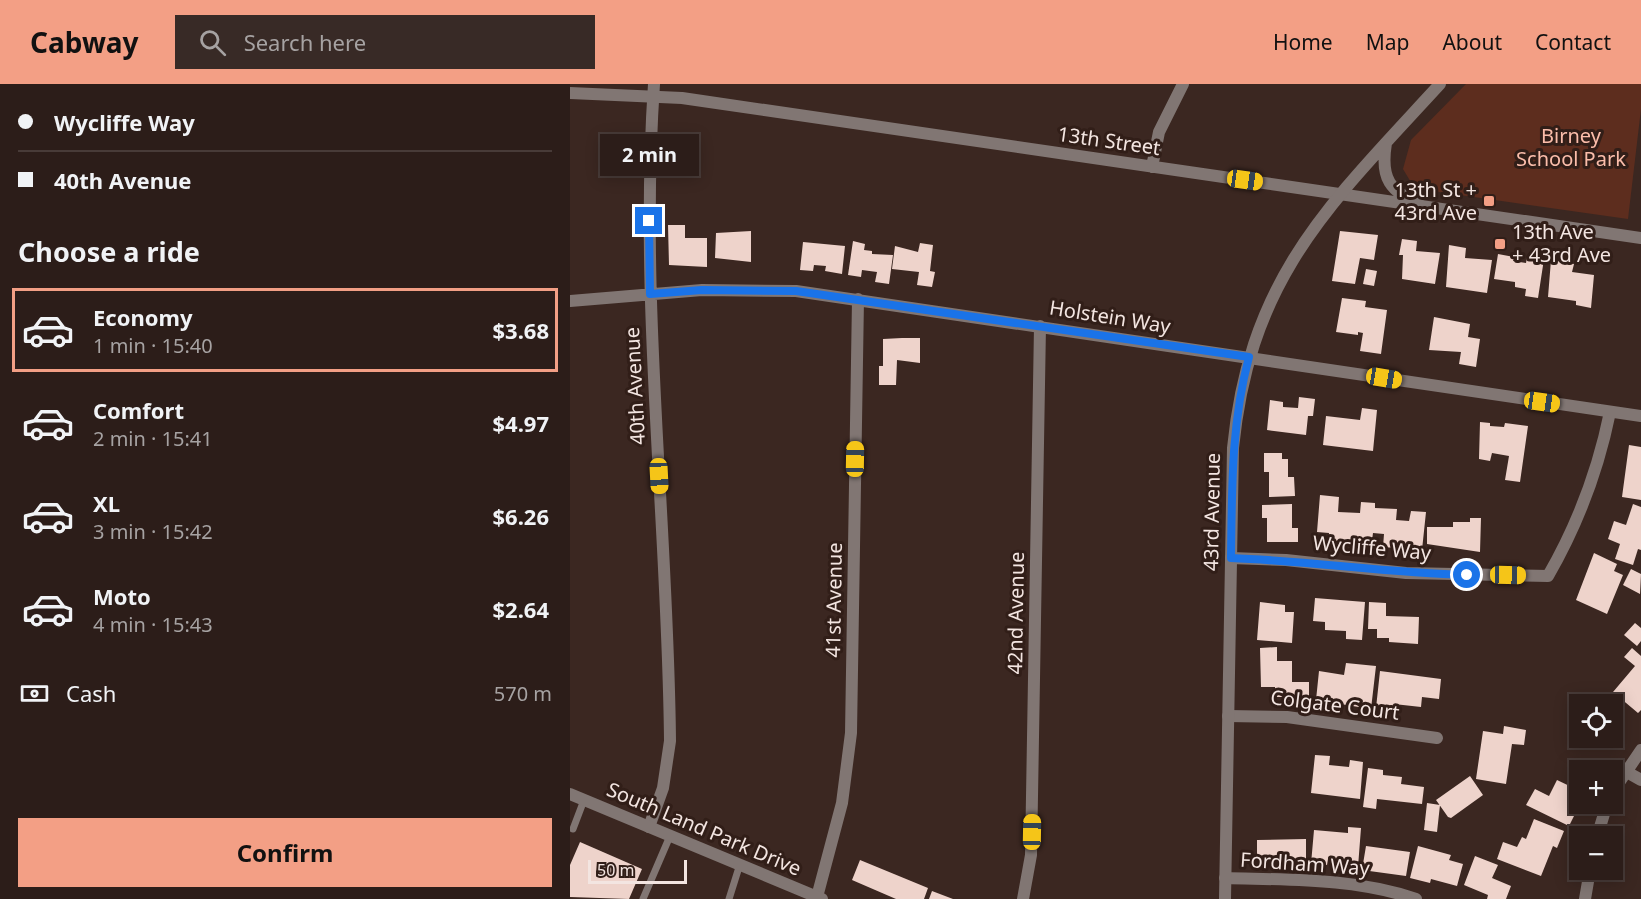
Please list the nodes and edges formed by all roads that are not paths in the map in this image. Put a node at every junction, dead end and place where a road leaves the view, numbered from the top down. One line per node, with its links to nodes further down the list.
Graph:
1 (1183, 84): 6 (street)
2 (1440, 84): 5 (street, 43rd Avenue)
3 (654, 89): 4 (street, 13th Street); 6 (street, 13th Street); 10 (street, 40th Avenue)
4 (570, 93)
5 (1386, 143): 7 (street, 43rd Avenue); 8 (street)
6 (1152, 167): 7 (street, 13th Street)
7 (1339, 194): 8 (street, 13th Street); 14 (street, 43rd Avenue)
8 (1421, 206): 9 (street, 13th Street)
9 (1641, 238)
10 (650, 294): 11 (street, Holstein Way); 12 (street, Holstein Way); 26 (street, 40th Avenue)
11 (858, 299): 13 (street, Holstein Way); 32 (street, 41st Avenue)
12 (570, 301)
13 (1040, 326): 14 (street, Holstein Way); 35 (street, 42nd Avenue)
14 (1249, 357): 15 (street, Holstein Way); 17 (street, 43rd Avenue)
15 (1610, 412): 16 (street, Holstein Way); 17 (street, Wycliffe Way)
16 (1641, 416)
17 (1231, 558): 18 (street, 43rd Avenue)
18 (1228, 716): 19 (street, Colgate Court); 30 (street, 43rd Avenue)
19 (1437, 738)
20 (1641, 750): 21 (street)
21 (1625, 771): 22 (street); 23 (street)
22 (1623, 774)
23 (1641, 780)
24 (570, 794): 25 (street, South Land Park Drive)
25 (584, 800): 26 (street, South Land Park Drive); 27 (lane)
26 (649, 827): 28 (street, South Land Park Drive)
27 (573, 829)
28 (670, 836): 29 (street, South Land Park Drive); 33 (lane)
29 (740, 864): 32 (street, South Land Park Drive); 34 (lane)
30 (1226, 878): 36 (street, 43rd Avenue); 37 (street, Fordham Way)
31 (1588, 880): 38 (street)
32 (818, 898)
33 (643, 899)
34 (729, 899)
35 (1023, 899)
36 (1225, 899)
37 (1416, 899)
38 (1585, 899)

